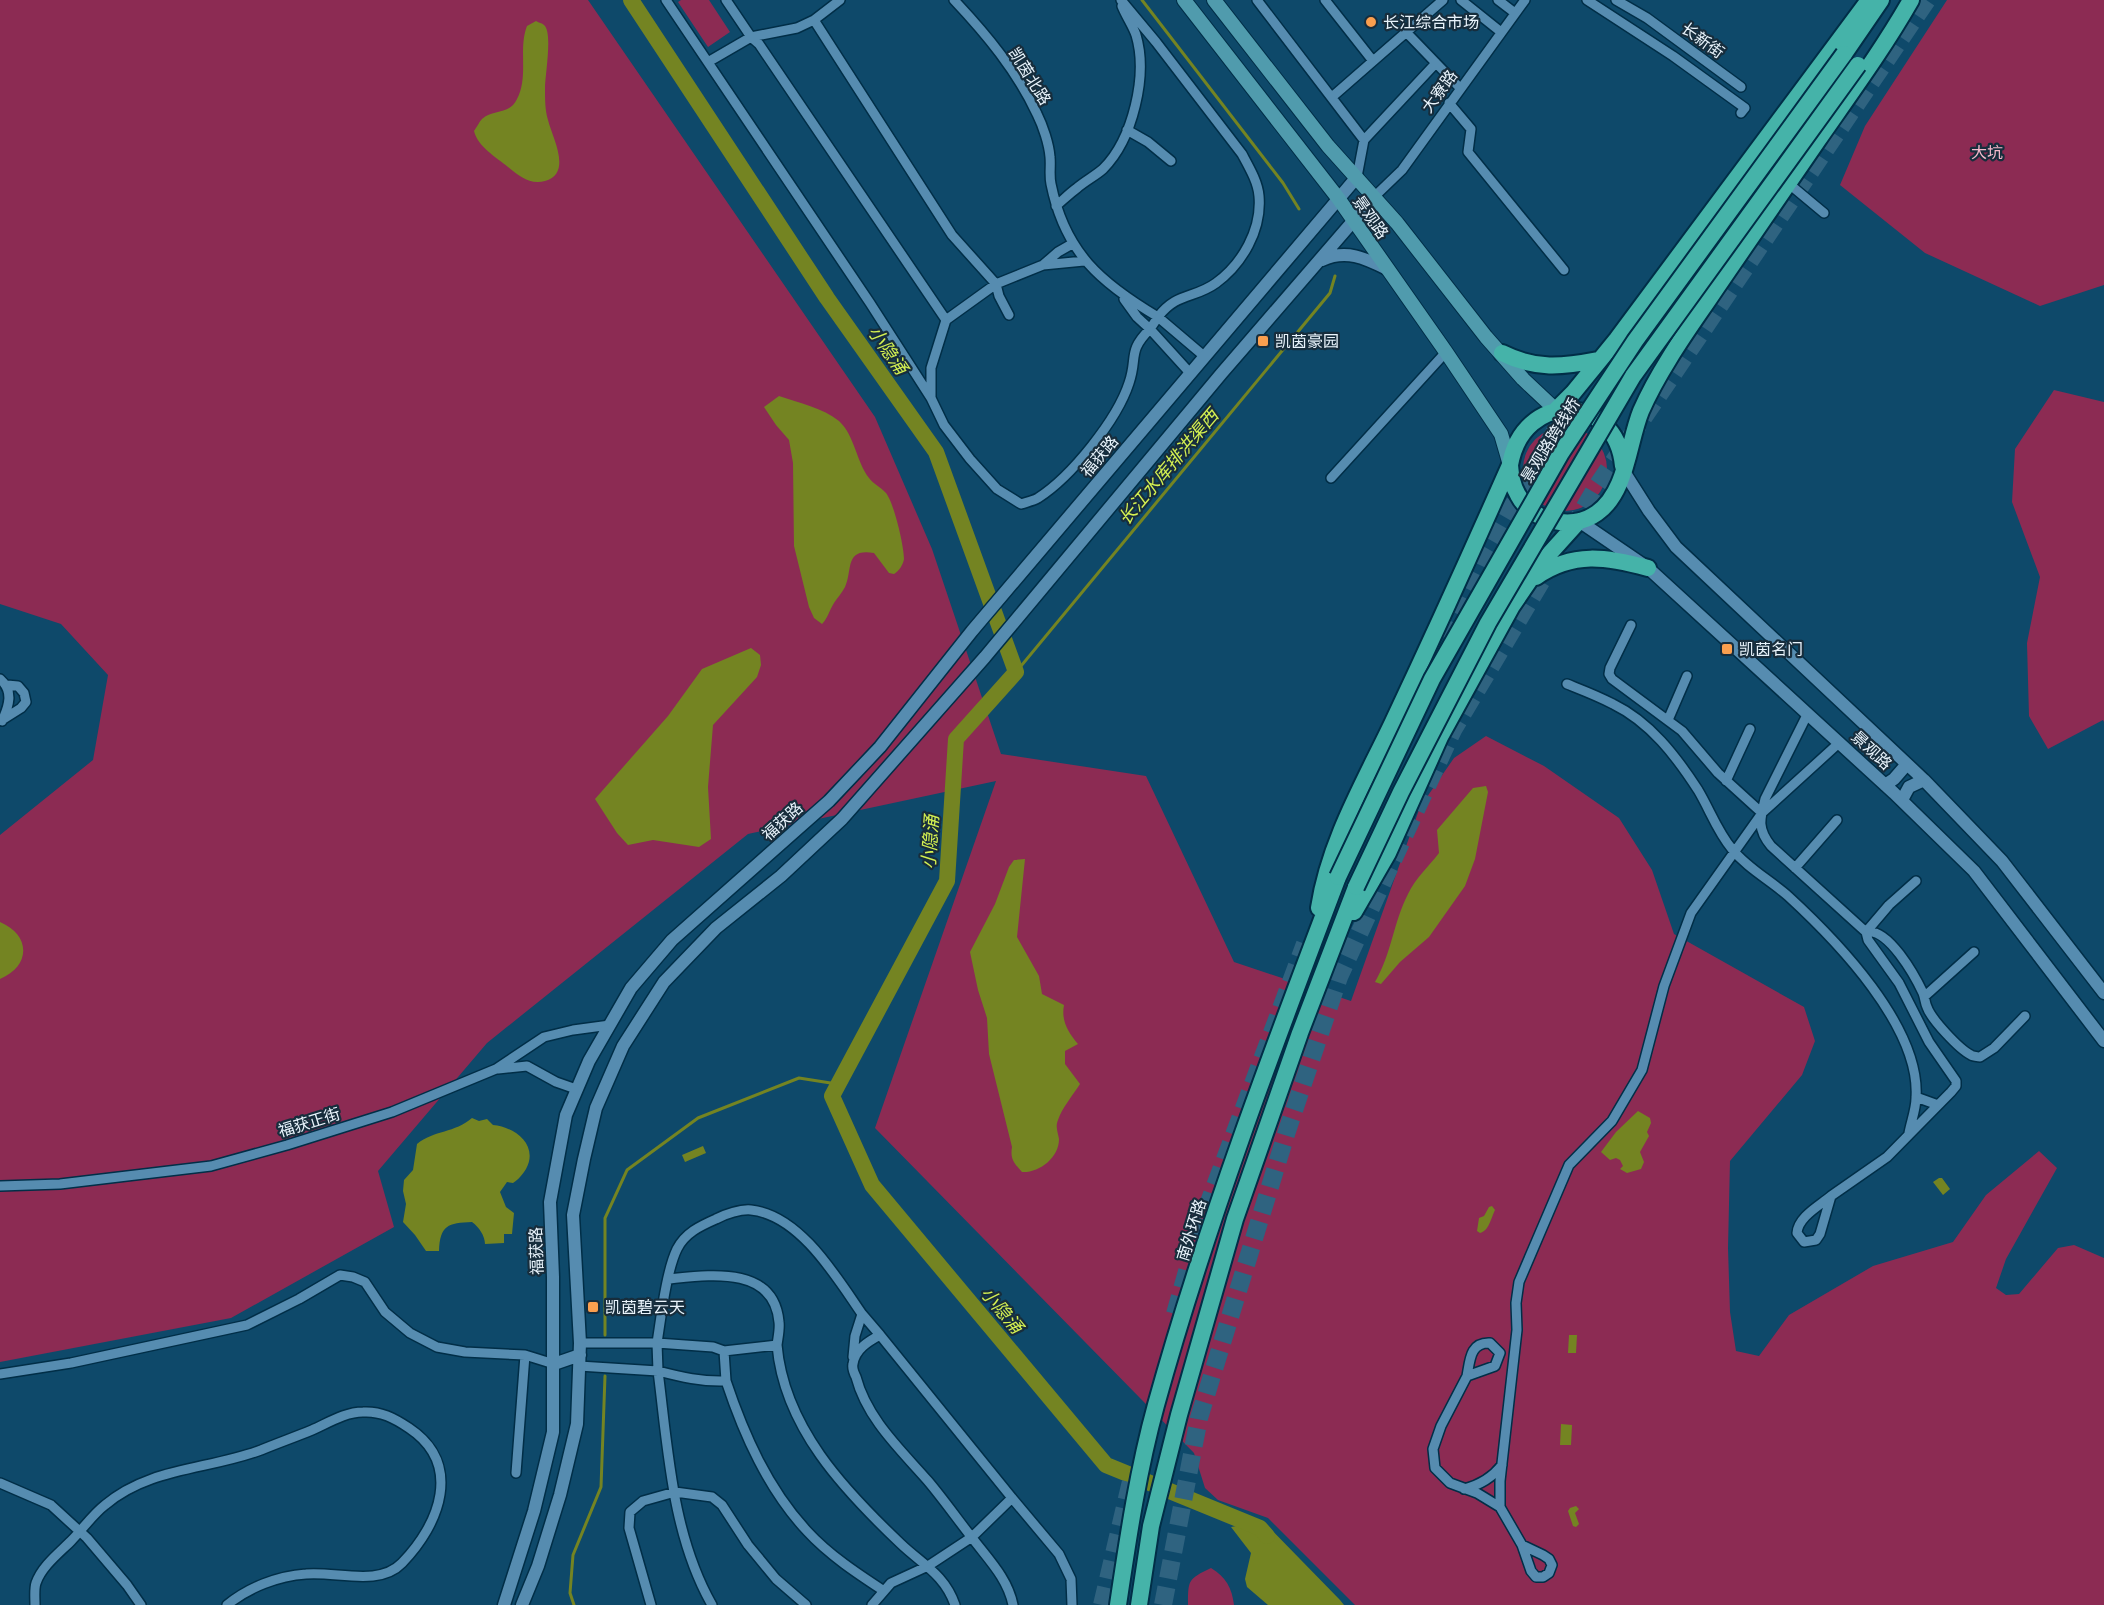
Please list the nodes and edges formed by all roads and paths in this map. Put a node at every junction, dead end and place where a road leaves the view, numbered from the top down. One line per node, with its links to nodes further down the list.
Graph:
1 (666, 0): 26 (street)
2 (726, 0): 24 (street)
3 (840, 0): 21 (street)
4 (954, 0): 40 (street, 凯茵北路)
5 (1120, 0): 33 (street); 52 (street)
6 (1184, 0): 39 (main road, 景观路)
7 (1214, 0): 36 (main road, 景观路)
8 (1257, 0): 30 (street)
9 (1325, 0): 25 (street)
10 (1443, 0): 22 (street)
11 (1461, 0): 23 (street)
12 (1498, 0): 20 (street)
13 (1525, 0): 20 (street, 大寮路)
14 (1587, 0): 32 (street)
15 (1617, 0): 28 (street, 长新街)
16 (1869, 0): 55 (highway)
17 (1881, 0): 88 (highway, 景观路跨线桥, bridge)
18 (1904, 0): 92 (highway, bridge)
19 (1911, 0): 37 (highway)
20 (1515, 13): 23 (street, 大寮路)
21 (814, 20): 24 (street); 49 (street)
22 (1406, 32): 25 (street); 27 (street)
23 (1501, 32): 29 (street, 大寮路)
24 (752, 37): 26 (street); 53 (street)
25 (1373, 61): 30 (street)
26 (708, 62): 62 (street)
27 (1436, 63): 29 (street); 34 (street)
28 (1741, 87)
29 (1460, 88): 31 (street, 大寮路)
30 (1332, 98): 34 (street)
31 (1449, 103): 38 (street, 大寮路); 48 (street)
32 (1741, 113)
33 (1127, 130): 35 (street); 40 (street)
34 (1364, 140): 36 (street)
35 (1170, 161)
36 (1357, 177): 38 (main road, 景观路); 39 (street, 福获路)
37 (1788, 183): 41 (street); 59 (highway)
38 (1374, 197): 42 (street); 57 (main road, 景观路)
39 (1338, 198): 42 (main road, 景观路); 58 (street, 福获路)
40 (1056, 206): 43 (street, 凯茵北路)
41 (1824, 213)
42 (1353, 222): 45 (street); 47 (main road, 景观路)
43 (1072, 244): 44 (street, 凯茵北路); 46 (street)
44 (1084, 261): 46 (street); 50 (street, 凯茵北路)
45 (1318, 262): 47 (street); 113 (street)
46 (1043, 265): 49 (street)
47 (1387, 269): 56 (main road, 景观路)
48 (1564, 270)
49 (996, 284): 51 (street); 53 (street)
50 (1121, 295): 52 (street); 54 (street)
51 (1009, 315)
52 (1158, 317): 54 (street); 58 (street)
53 (946, 320): 62 (street)
54 (1150, 329): 61 (street); 62 (street)
55 (1617, 339): 59 (highway); 60 (highway)
56 (1446, 352): 64 (main road, 景观路); 66 (street)
57 (1502, 353): 60 (highway); 63 (main road, 景观路)
58 (1204, 356): 61 (street, 福获路)
59 (1670, 358): 65 (highway)
60 (1598, 360): 63 (highway)
61 (1190, 373): 97 (street, 福获路)
62 (931, 398)
63 (1557, 410): 64 (highway); 65 (highway)
64 (1510, 465): 67 (highway); 91 (highway)
65 (1623, 470): 67 (highway); 79 (street)
66 (1331, 478)
67 (1579, 521): 68 (street, 景观路); 69 (highway)
68 (1648, 567): 69 (highway); 74 (street, 景观路)
69 (1528, 583): 92 (highway)
70 (1631, 625): 75 (street)
71 (1687, 676): 75 (street)
72 (3, 682): 76 (street); 76 (street)
73 (1567, 684): 86 (street)
74 (1808, 713): 78 (street, 景观路); 84 (street)
75 (1668, 720): 81 (street)
76 (1, 721)
77 (1750, 729): 81 (street)
78 (1840, 742): 82 (street, 景观路); 84 (street)
79 (1907, 764): 80 (street); 82 (street)
80 (1924, 780): 83 (street); 94 (street)
81 (1726, 781): 84 (street)
82 (1885, 784): 83 (street, 景观路)
83 (1902, 800): 98 (street, 景观路)
84 (1762, 813): 86 (street); 87 (street)
85 (1837, 820): 87 (street)
86 (1733, 852): 101 (street); 120 (street)
87 (1795, 868): 90 (street)
88 (1338, 878): 91 (highway, 南外环路)
89 (1916, 881): 90 (street)
90 (1866, 932): 95 (street); 102 (street)
91 (1314, 939): 146 (highway, 南外环路)
92 (1332, 949): 147 (highway)
93 (1974, 952): 95 (street)
94 (2104, 993)
95 (1925, 996): 96 (street)
96 (2025, 1016)
97 (610, 1025): 99 (street, 福获正街); 100 (street, 福获路)
98 (2104, 1041)
99 (496, 1069): 100 (street); 104 (street, 福获正街)
100 (576, 1089): 114 (street, 福获路)
101 (1916, 1097): 102 (street); 103 (street)
102 (1938, 1105): 103 (street)
103 (1909, 1133): 105 (street)
104 (0, 1186)
105 (1831, 1196): 105 (street)
106 (669, 1279): 107 (street); 109 (street); 110 (street)
107 (862, 1314): 108 (street); 115 (street)
108 (880, 1335): 115 (street); 125 (street)
109 (657, 1343): 111 (street); 113 (street); 116 (street)
110 (777, 1345): 111 (street); 130 (street)
111 (724, 1351): 119 (street)
112 (525, 1355): 114 (street); 117 (street); 121 (street)
113 (580, 1355): 114 (street); 116 (street); 133 (street)
114 (554, 1364): 131 (street, 福获路)
115 (852, 1365): 128 (street)
116 (658, 1371): 119 (street); 124 (street)
117 (0, 1374)
118 (1467, 1377): 123 (street)
119 (726, 1381): 132 (street)
120 (1502, 1465): 123 (street); 126 (street)
121 (516, 1473)
122 (0, 1483): 127 (street)
123 (1463, 1489): 126 (street)
124 (675, 1492): 139 (street); 140 (street); 141 (street)
125 (1012, 1498): 128 (street); 145 (street)
126 (1500, 1507): 129 (street)
127 (80, 1532): 134 (street); 135 (street); 136 (street)
128 (972, 1537): 130 (street); 144 (street)
129 (1522, 1545)
130 (928, 1566): 132 (street); 143 (street)
131 (510, 1589): 137 (street); 138 (street, 福获路)
132 (885, 1591): 142 (street)
133 (525, 1602)
134 (35, 1605)
135 (141, 1605)
136 (227, 1605)
137 (496, 1605)
138 (504, 1605)
139 (651, 1605)
140 (712, 1605)
141 (806, 1605)
142 (872, 1605)
143 (955, 1605)
144 (1013, 1605)
145 (1072, 1605)
146 (1119, 1605)
147 (1138, 1605)

